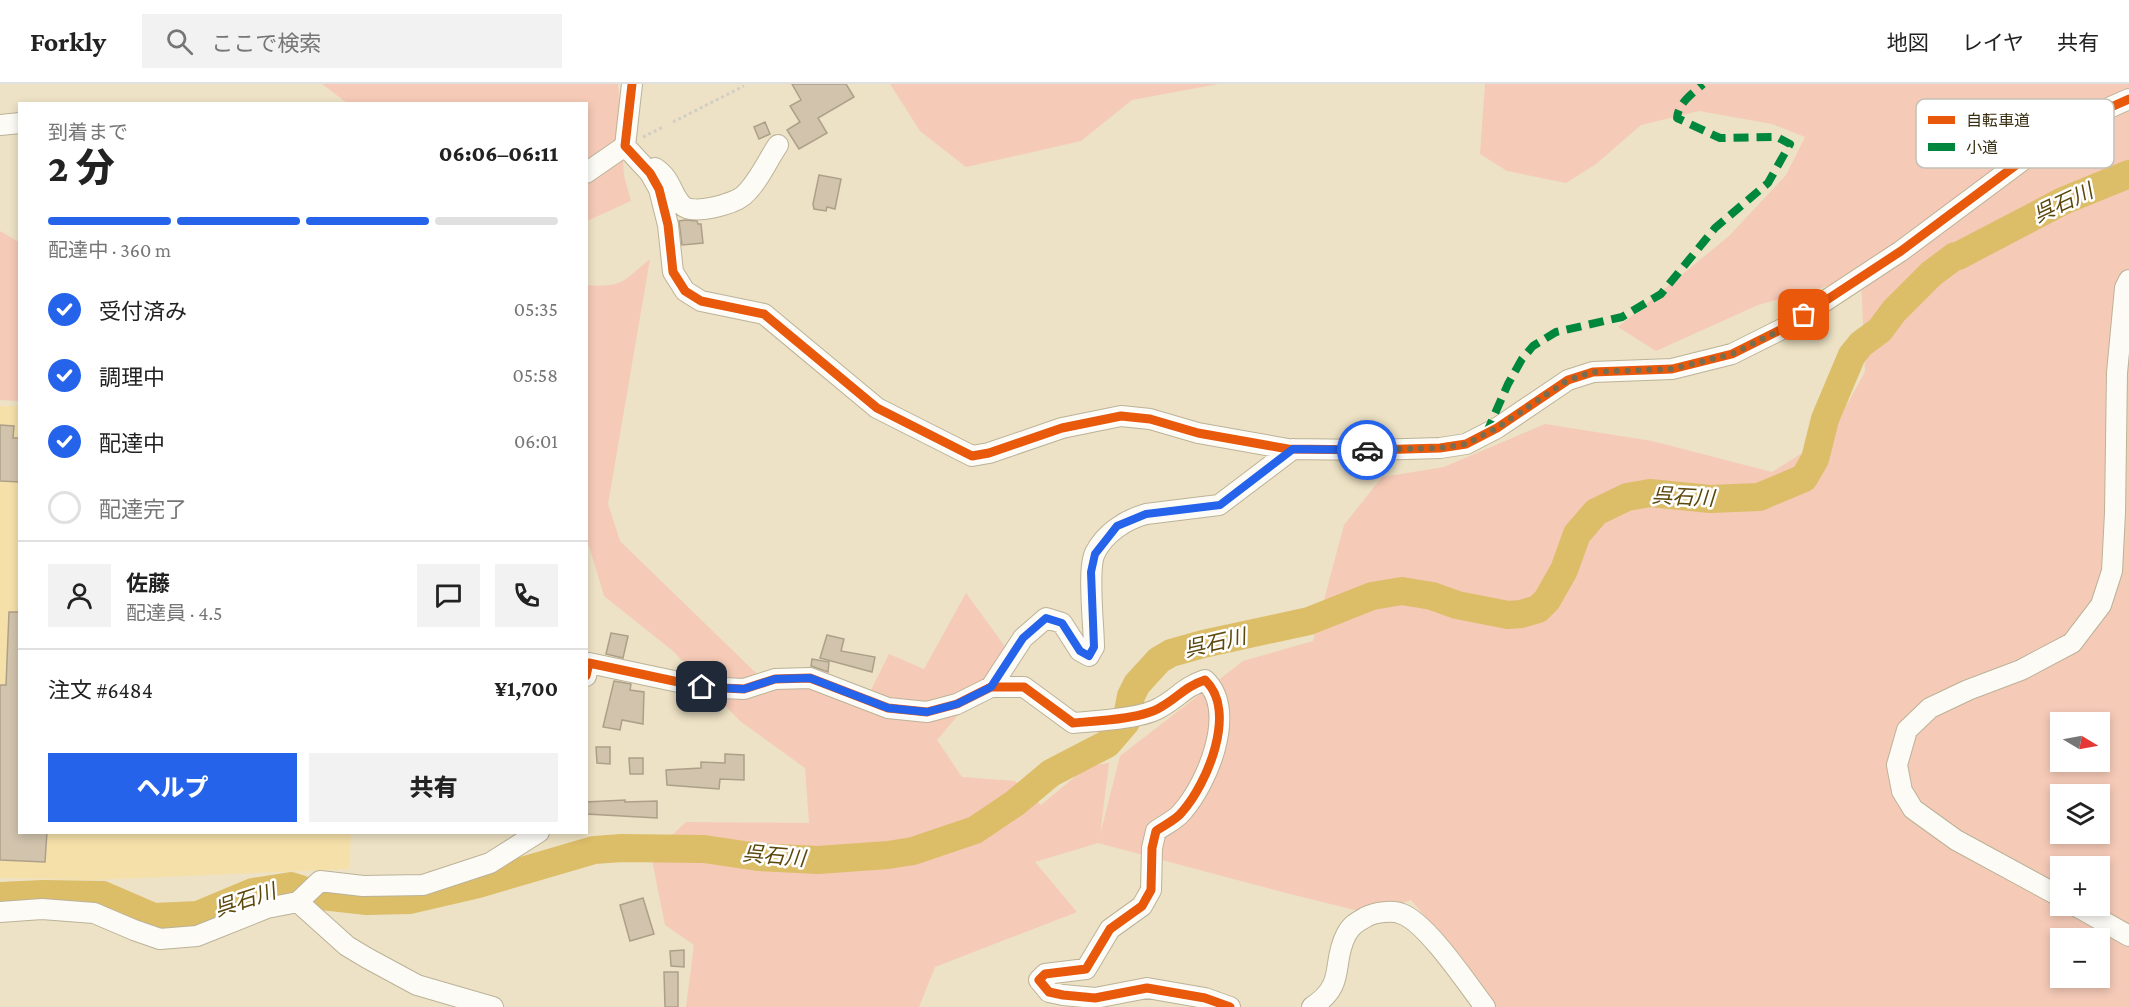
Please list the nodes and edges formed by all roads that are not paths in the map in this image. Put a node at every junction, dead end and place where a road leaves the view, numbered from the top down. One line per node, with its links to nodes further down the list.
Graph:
1 (632, 84): 7 (street)
2 (2129, 99): 3 (street)
3 (2114, 106)
4 (18, 123): 5 (street)
5 (0, 125)
6 (778, 145): 7 (street)
7 (631, 152): 9 (street); 11 (street)
8 (2012, 168): 11 (street)
9 (588, 172)
10 (2129, 280): 15 (street)
11 (1293, 449): 13 (street)
12 (588, 667): 13 (street)
13 (991, 687): 21 (street)
14 (536, 834): 16 (street)
15 (2050, 891)
16 (299, 900): 17 (street); 20 (street)
17 (0, 912)
18 (2094, 916): 19 (street)
19 (2129, 936)
20 (492, 1007)
21 (1230, 1007)
22 (1312, 1007): 23 (street)
23 (1485, 1007)

